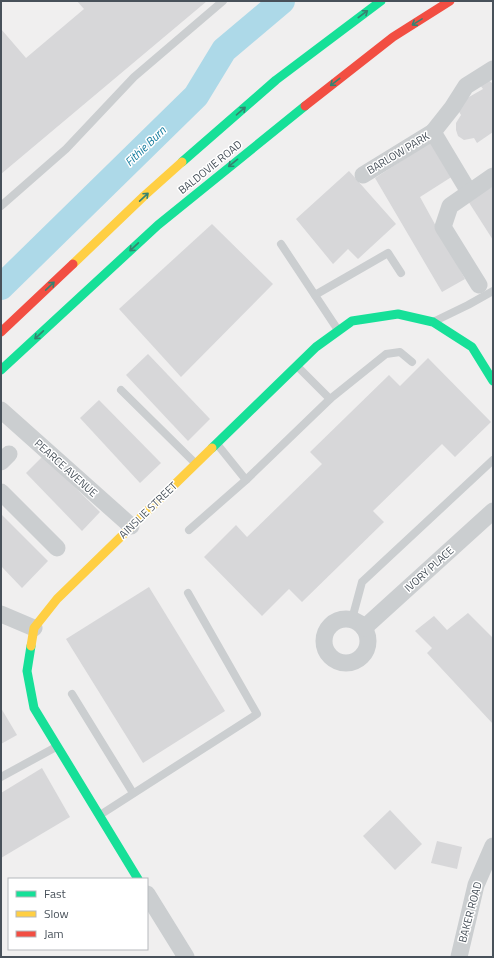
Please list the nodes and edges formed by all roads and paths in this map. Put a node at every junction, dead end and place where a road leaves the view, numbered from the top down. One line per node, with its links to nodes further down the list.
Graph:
1 (223, 1): 9 (lane)
2 (381, 1): 16 (main road, BALDOVIE ROAD, one-way to 2)
3 (450, 1): 19 (main road, BALDOVIE ROAD, one-way to 19)
4 (493, 70): 5 (street, BARLOW PARK)
5 (433, 132): 6 (street, BARLOW PARK); 8 (street, BARLOW PARK)
6 (363, 175)
7 (493, 176): 8 (street)
8 (469, 192): 12 (street)
9 (1, 206)
10 (281, 244): 13 (lane)
11 (400, 273): 13 (lane)
12 (486, 288): 14 (lane)
13 (315, 295): 15 (lane)
14 (433, 322): 15 (main road, AINSLIE STREET); 20 (main road, AINSLIE STREET)
15 (338, 331): 18 (main road, AINSLIE STREET)
16 (1, 332)
17 (412, 362): 22 (lane)
18 (297, 366): 22 (lane); 24 (main road, AINSLIE STREET)
19 (1, 370)
20 (493, 381)
21 (121, 390): 26 (lane)
22 (330, 399): 27 (lane)
23 (1, 410): 30 (street, PEARCE AVENUE)
24 (216, 443): 26 (main road, AINSLIE STREET); 27 (lane)
25 (493, 460): 35 (lane)
26 (195, 464): 30 (main road, AINSLIE STREET)
27 (246, 480): 31 (lane)
28 (1, 492): 32 (street)
29 (493, 511): 35 (street, IVORY PLACE)
30 (131, 526): 36 (main road, AINSLIE STREET)
31 (189, 530)
32 (57, 548)
33 (188, 593): 40 (lane)
34 (1, 614): 36 (street)
35 (358, 624)
36 (34, 628): 38 (main road, AINSLIE STREET)
37 (72, 694): 40 (lane)
38 (57, 747): 39 (lane); 41 (main road, AINSLIE STREET)
39 (1, 778)
40 (133, 793): 41 (lane)
41 (99, 815): 43 (main road, AINSLIE STREET)
42 (493, 846): 46 (street, BAKER ROAD)
43 (137, 878)
44 (148, 896): 45 (street)
45 (186, 957)
46 (459, 957)

